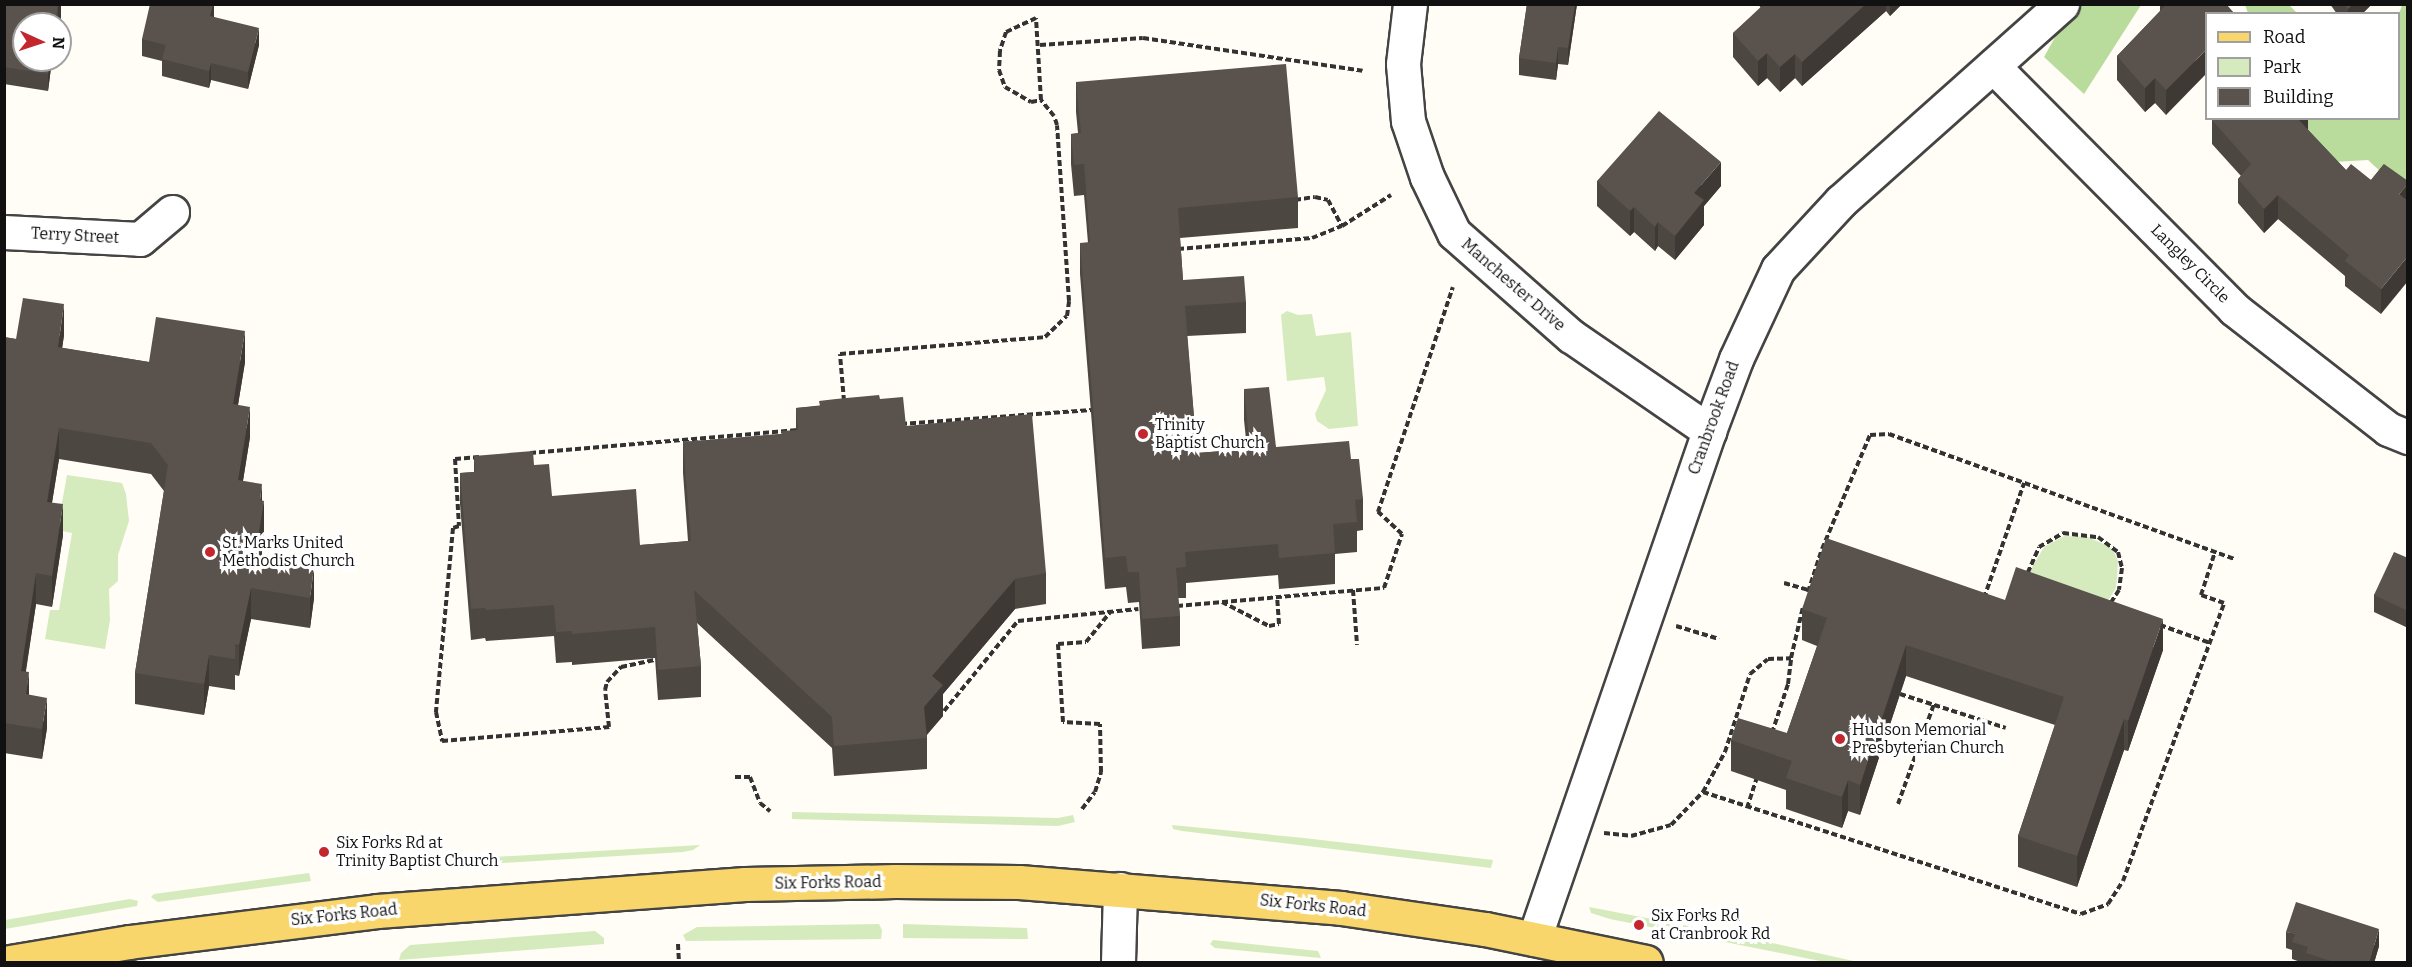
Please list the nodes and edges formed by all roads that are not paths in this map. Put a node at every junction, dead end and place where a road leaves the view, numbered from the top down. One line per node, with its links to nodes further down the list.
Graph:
1 (1410, 4): 6 (street, Manchester Drive)
2 (2062, 4): 3 (street, Cranbrook Road)
3 (1993, 66): 6 (street, Cranbrook Road); 7 (street, Langley Circle)
4 (172, 212): 5 (street, Terry Street)
5 (4, 232)
6 (1709, 431): 9 (street, Cranbrook Road)
7 (2408, 437)
8 (1120, 889): 9 (main road, Six Forks Road); 10 (main road, Six Forks Road); 11 (street)
9 (1534, 939): 12 (main road, Six Forks Road)
10 (10, 963)
11 (1118, 963)
12 (1646, 963)

